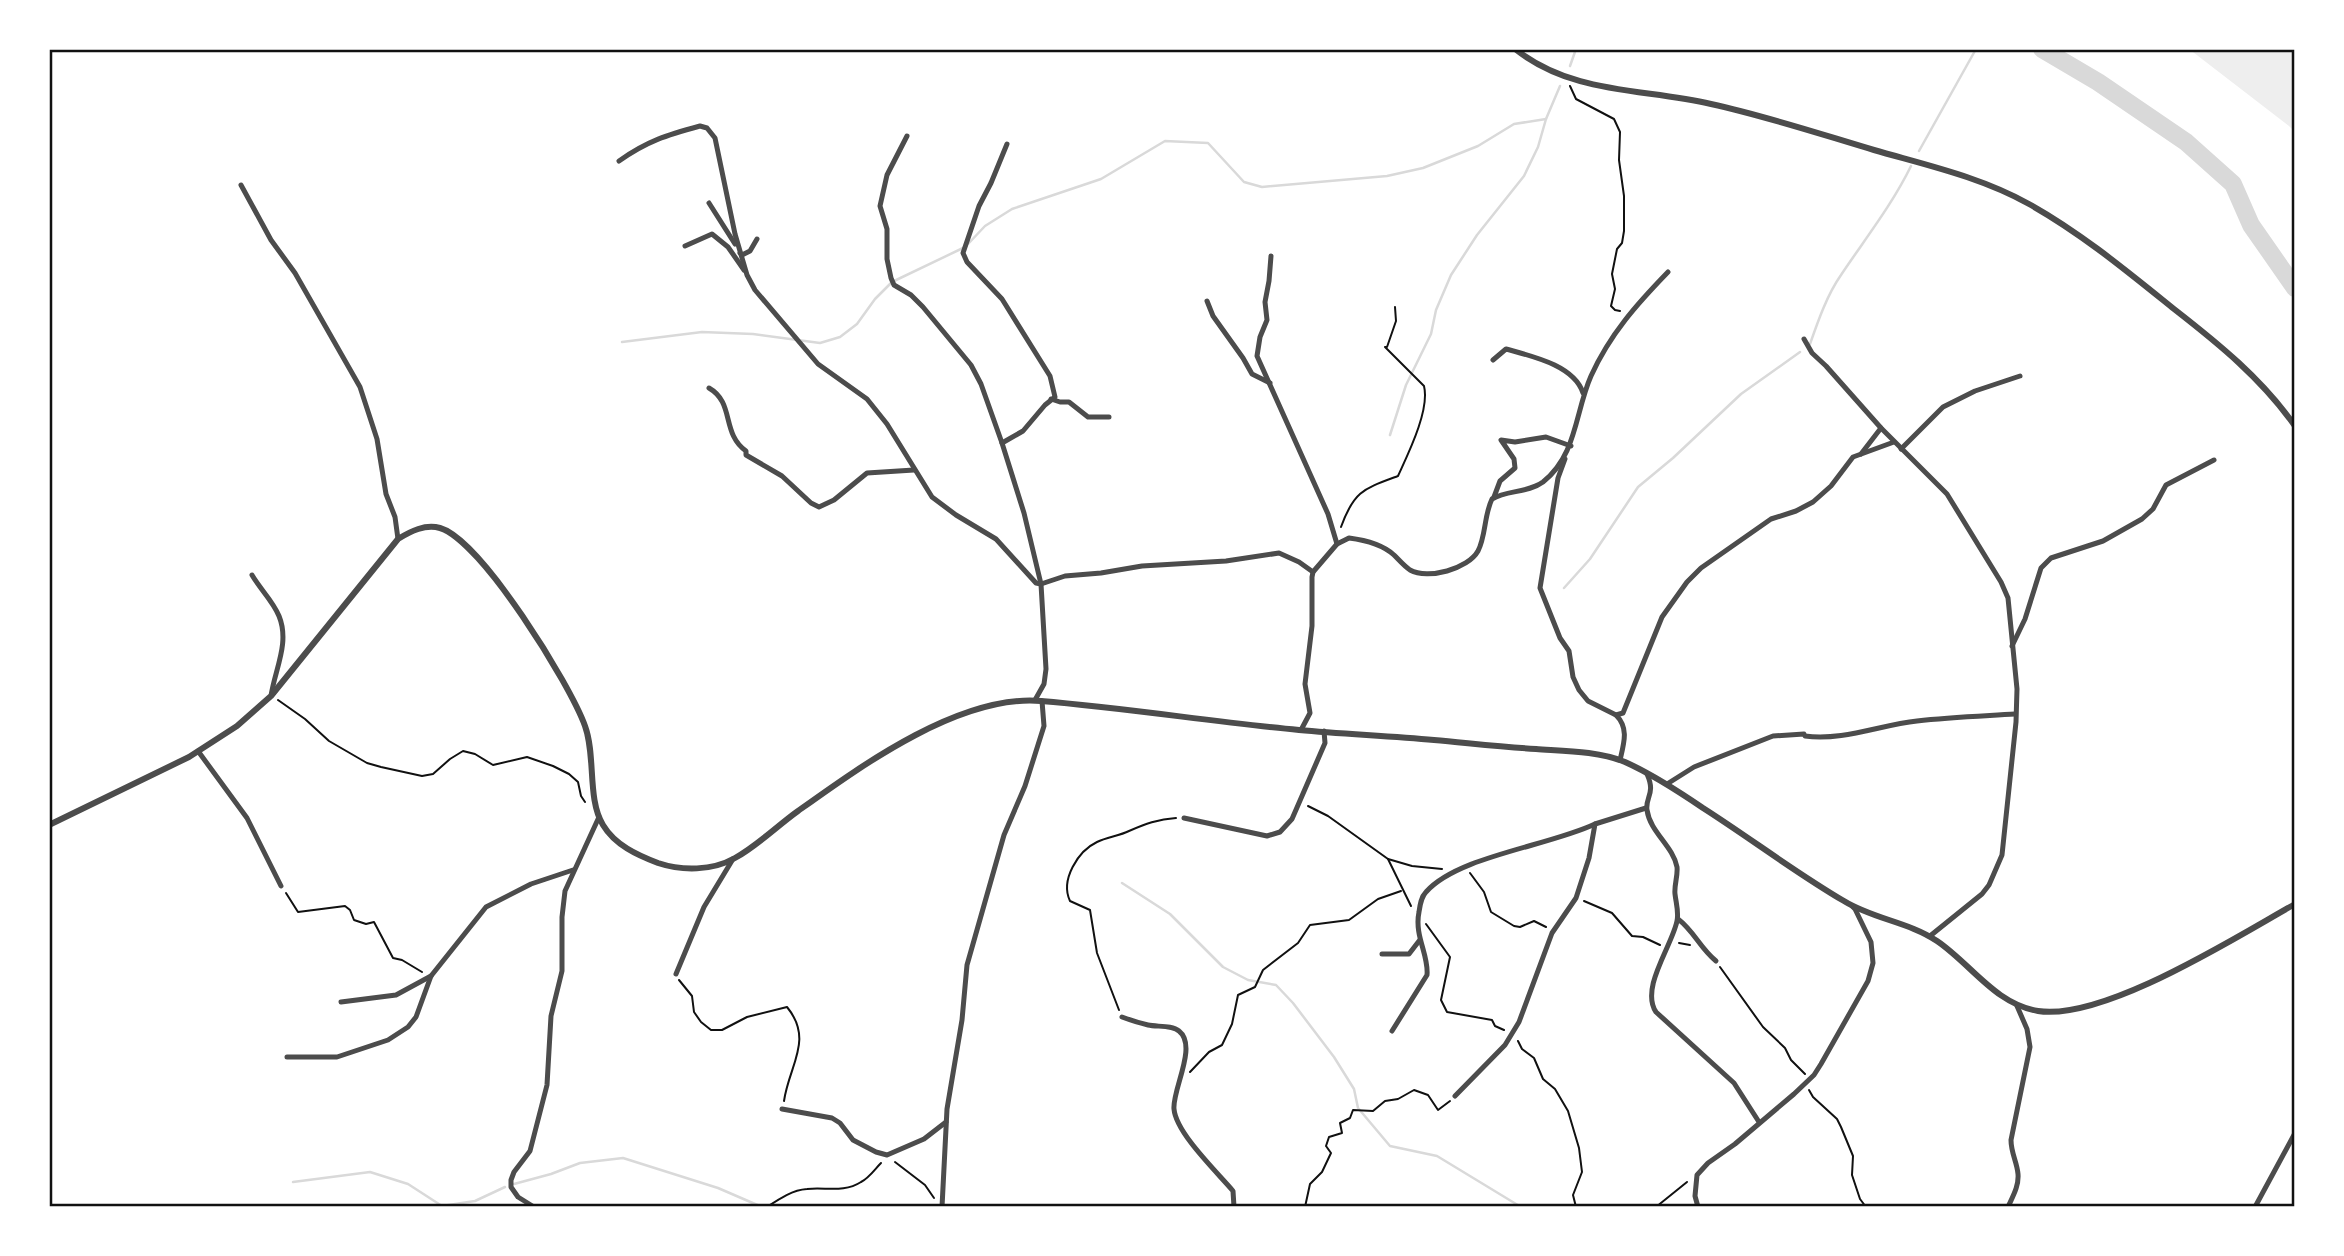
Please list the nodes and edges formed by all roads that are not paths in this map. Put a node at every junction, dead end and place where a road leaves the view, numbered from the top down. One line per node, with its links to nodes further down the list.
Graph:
1 (1515, 49): 22 (street)
2 (906, 135): 25 (street)
3 (1007, 144): 20 (street)
4 (619, 161): 9 (street)
5 (241, 185): 33 (street)
6 (709, 203): 9 (street)
7 (757, 239): 9 (street)
8 (685, 246): 12 (street)
9 (742, 255): 12 (street)
10 (1270, 256): 17 (street)
11 (1668, 272): 19 (street)
12 (746, 273): 31 (street)
13 (1207, 301): 17 (street)
14 (1804, 338): 23 (street)
15 (1493, 360): 19 (street)
16 (2021, 376): 27 (street)
17 (1270, 383): 34 (street)
18 (709, 388): 31 (street)
19 (1584, 396): 26 (street)
20 (1051, 399): 21 (street); 25 (street)
21 (1108, 417)
22 (2295, 426)
23 (1881, 428): 24 (street); 29 (street)
24 (1894, 442): 27 (street); 29 (street)
25 (1002, 443): 37 (street)
26 (1571, 446): 28 (street); 32 (street)
27 (1902, 449): 38 (street)
28 (1566, 454): 32 (street); 42 (street)
29 (1861, 454): 42 (street)
30 (2214, 460): 38 (street)
31 (914, 470): 37 (street)
32 (1494, 497): 34 (street)
33 (398, 539): 39 (street); 50 (street)
34 (1337, 544): 35 (street)
35 (1313, 572): 37 (street); 43 (street)
36 (253, 575): 39 (street)
37 (1041, 584): 40 (street)
38 (2012, 646): 41 (street)
39 (271, 696): 45 (street)
40 (1039, 700): 43 (street); 54 (street); 73 (street)
41 (2015, 714): 48 (street); 60 (street)
42 (1616, 715): 46 (street)
43 (1301, 730): 44 (street)
44 (1324, 731): 46 (street); 51 (street)
45 (198, 751): 53 (street); 56 (street)
46 (1620, 760): 47 (street)
47 (1647, 774): 48 (street); 49 (street)
48 (1667, 784): 58 (street)
49 (1646, 808): 52 (street); 59 (street)
50 (599, 817): 54 (street); 55 (street)
51 (1184, 818)
52 (1595, 824): 61 (street); 71 (street)
53 (49, 825)
54 (733, 859): 64 (street)
55 (573, 870): 65 (street); 76 (street)
56 (281, 886)
57 (2295, 904): 67 (street)
58 (1849, 905): 60 (street); 74 (street)
59 (1678, 919): 63 (street); 74 (street)
60 (1930, 936): 67 (street)
61 (1419, 941): 62 (street); 69 (street)
62 (1381, 954)
63 (1716, 961)
64 (676, 974)
65 (431, 976): 66 (street); 70 (street)
66 (341, 1002)
67 (2017, 1006): 80 (street)
68 (1122, 1017): 78 (street)
69 (1392, 1031)
70 (287, 1057)
71 (1455, 1096)
72 (782, 1109): 73 (street)
73 (946, 1122): 77 (street)
74 (1759, 1122): 79 (street)
75 (2295, 1133): 81 (street)
76 (534, 1207)
77 (942, 1207)
78 (1234, 1207)
79 (1698, 1207)
80 (2008, 1207)
81 (2255, 1207)

